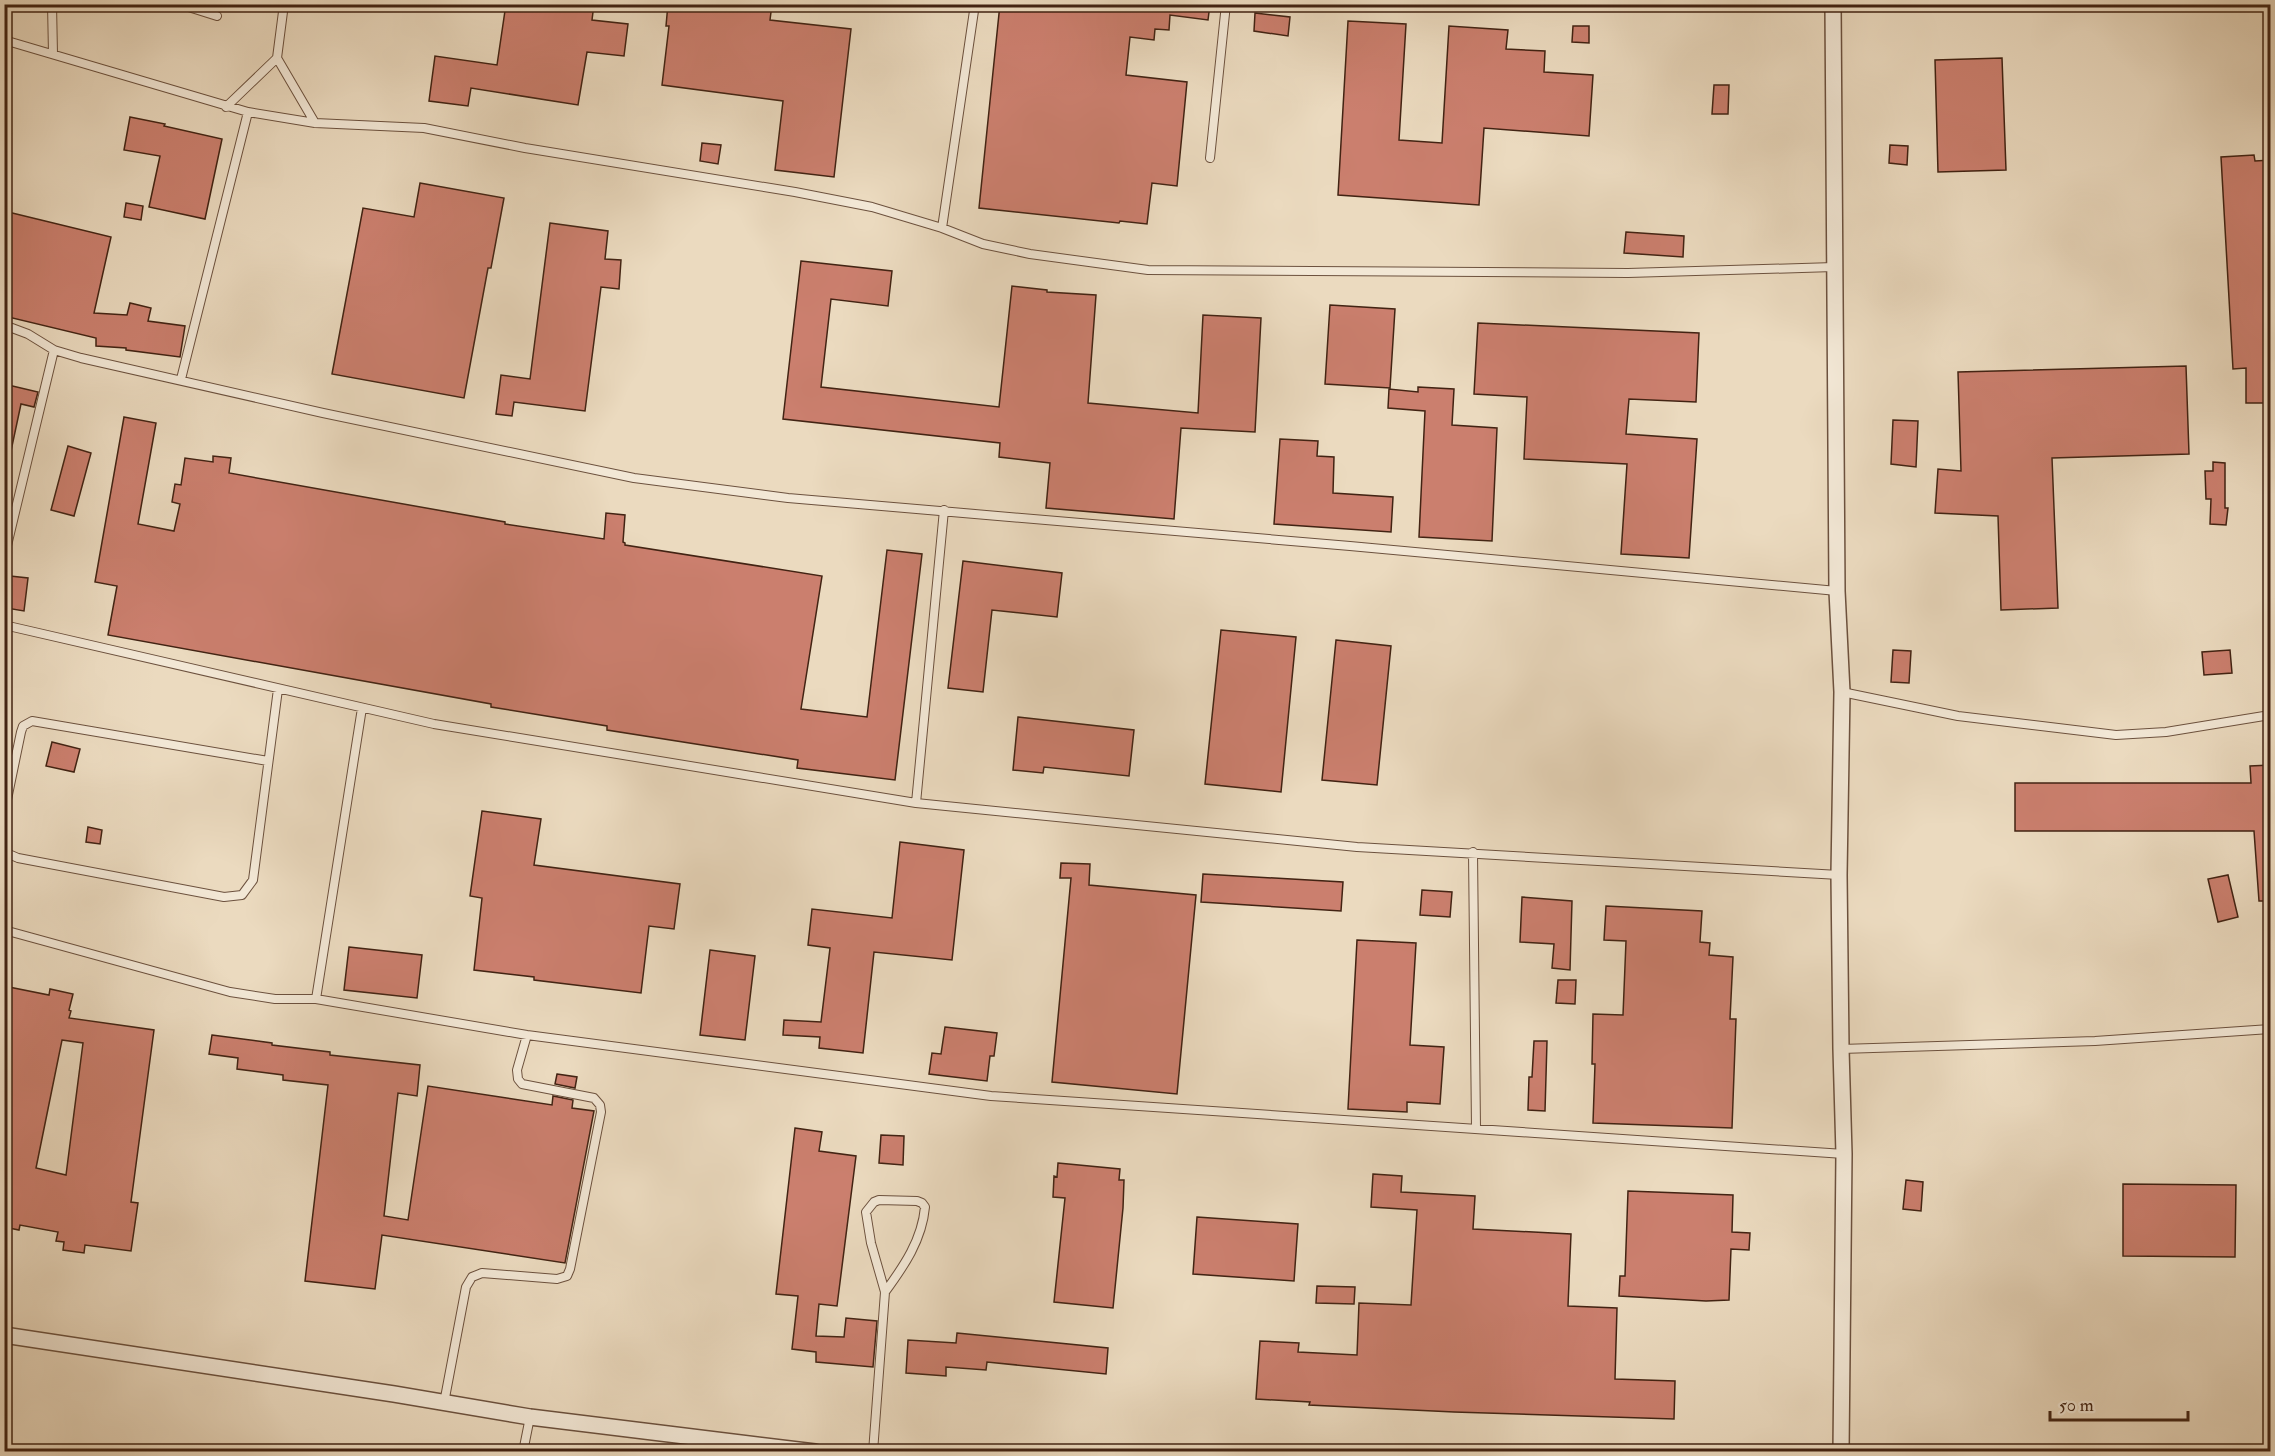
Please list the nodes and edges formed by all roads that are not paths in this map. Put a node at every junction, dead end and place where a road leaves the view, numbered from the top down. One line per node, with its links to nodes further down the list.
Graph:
1 (52, 4): 9 (lane)
2 (179, 4): 7 (lane)
3 (284, 4): 10 (lane)
4 (975, 4): 15 (lane)
5 (1226, 4): 14 (lane)
6 (1833, 4): 16 (street)
7 (217, 16)
8 (4, 40): 9 (lane)
9 (53, 54): 11 (lane)
10 (277, 58): 11 (lane); 13 (lane)
11 (226, 107): 12 (lane)
12 (248, 112): 13 (lane); 19 (lane)
13 (315, 123): 15 (lane)
14 (1210, 158)
15 (942, 228): 16 (lane)
16 (1834, 267): 22 (street)
17 (4, 325): 18 (lane)
18 (54, 350): 19 (lane); 21 (lane)
19 (181, 379): 20 (lane)
20 (944, 510): 22 (lane); 29 (lane)
21 (4, 558)
22 (1837, 591): 25 (street)
23 (4, 625): 24 (lane)
24 (278, 690): 26 (lane); 28 (lane)
25 (1842, 692): 27 (lane); 33 (street)
26 (362, 708): 29 (lane); 35 (lane)
27 (2271, 715)
28 (268, 761): 30 (lane); 31 (lane)
29 (916, 803): 32 (lane)
30 (4, 814)
31 (4, 852)
32 (1473, 852): 33 (lane); 39 (lane)
33 (1839, 875): 38 (street)
34 (4, 930): 35 (lane)
35 (315, 999): 37 (lane)
36 (2271, 1029): 38 (lane)
37 (527, 1035): 39 (lane); 43 (lane)
38 (1841, 1049): 40 (street)
39 (1476, 1128): 40 (lane)
40 (1845, 1154): 48 (street)
41 (885, 1292): 41 (lane); 47 (lane)
42 (4, 1335): 43 (street)
43 (444, 1403): 44 (street)
44 (530, 1418): 45 (lane); 46 (street)
45 (523, 1452)
46 (815, 1452)
47 (873, 1452)
48 (1841, 1452)

